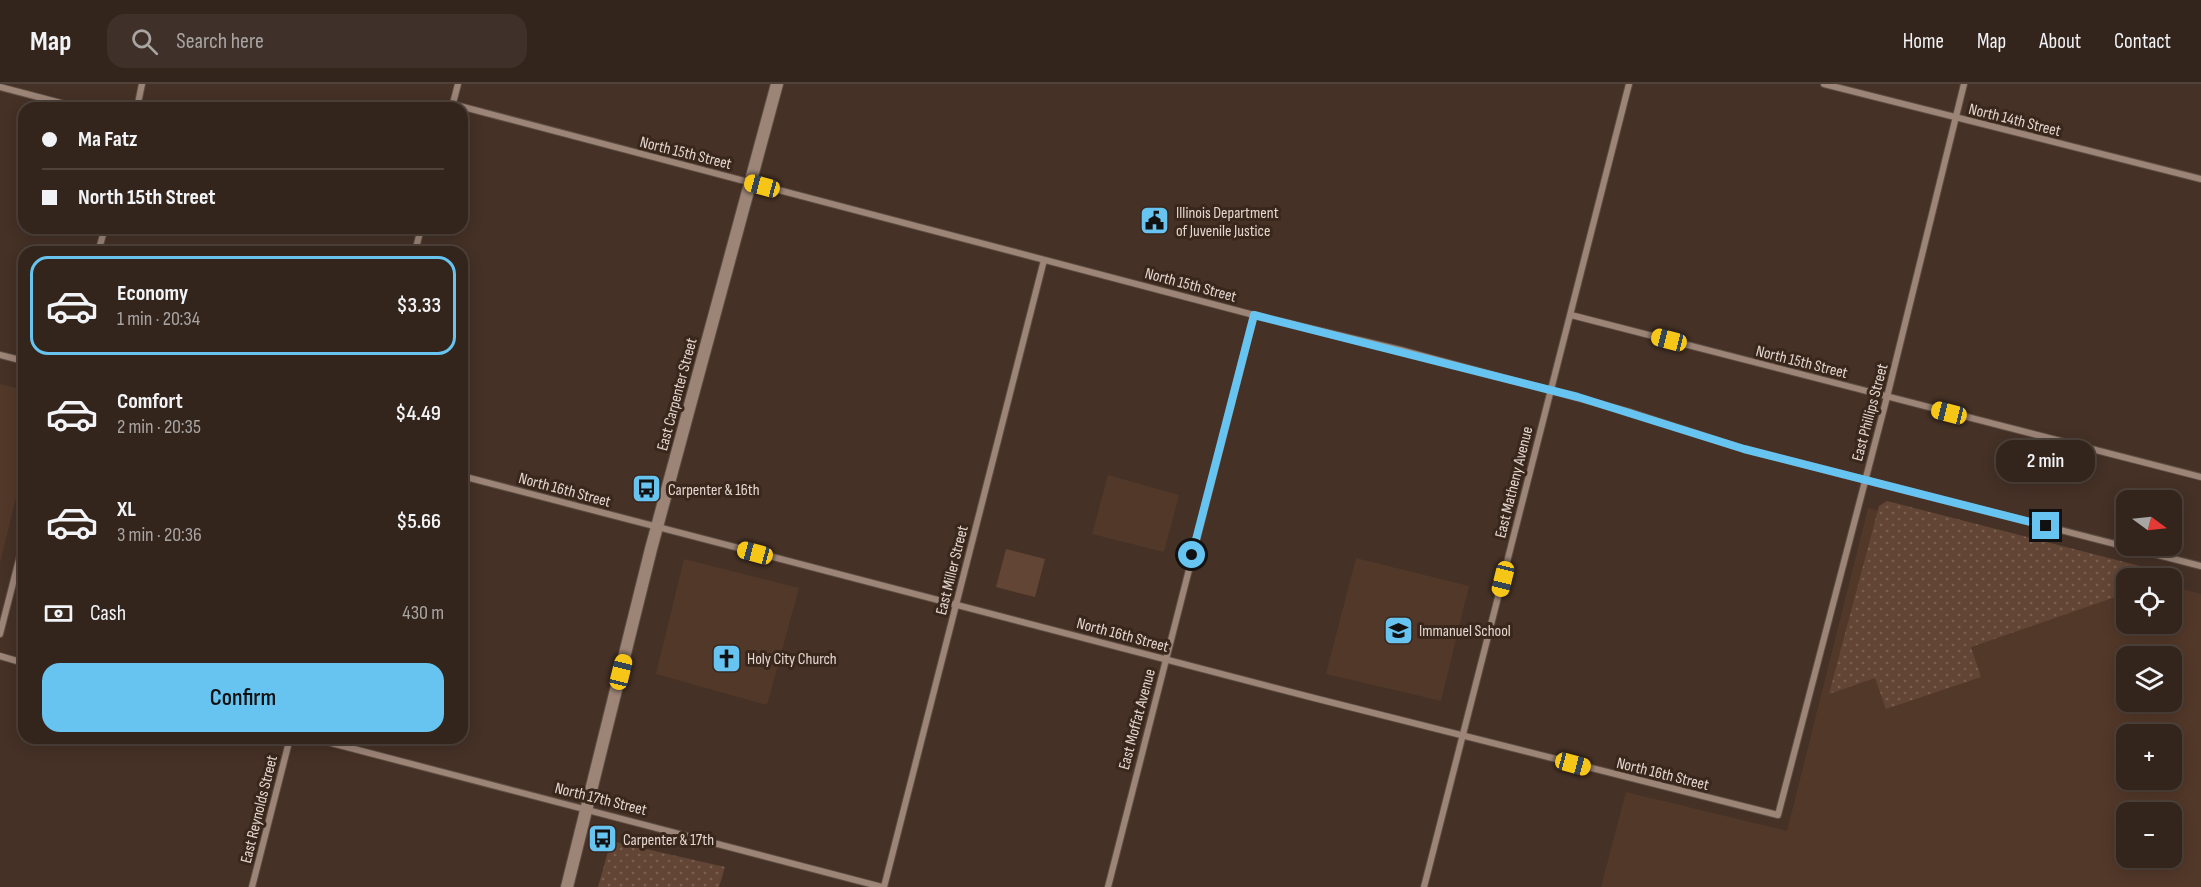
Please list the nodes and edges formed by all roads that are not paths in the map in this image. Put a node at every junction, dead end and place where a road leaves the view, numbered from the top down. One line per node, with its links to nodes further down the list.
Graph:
1 (142, 84): 9 (street)
2 (458, 84): 10 (street)
3 (777, 84): 14 (street, East Carpenter Street)
4 (1629, 84): 17 (street, East Matheny Avenue)
5 (1824, 84): 12 (street, North 14th Street)
6 (1964, 84): 12 (street, East Phillips Street)
7 (0, 87): 8 (street)
8 (57, 102)
9 (138, 102)
10 (453, 102)
11 (468, 110): 14 (street, North 15th Street)
12 (1956, 118): 13 (street, North 14th Street); 21 (street, East Phillips Street)
13 (2201, 179)
14 (748, 182): 15 (street, North 15th Street); 25 (street, East Carpenter Street)
15 (1044, 260): 16 (street, North 15th Street); 28 (street, East Miller Street)
16 (1254, 315): 20 (street, North 15th Street); 31 (street, East Moffat Avenue)
17 (1571, 315): 20 (street, East Matheny Avenue); 21 (street, North 15th Street)
18 (0, 355): 19 (street)
19 (18, 360)
20 (1551, 391): 24 (street, North 15th Street); 33 (street, East Matheny Avenue)
21 (1887, 397): 22 (street, North 15th Street); 24 (street, East Phillips Street)
22 (2201, 477)
23 (468, 478): 25 (street, North 16th Street)
24 (1865, 480): 27 (street, North 15th Street); 37 (street, East Phillips Street)
25 (657, 526): 28 (street, North 16th Street); 36 (street, East Carpenter Street)
26 (18, 563): 29 (street)
27 (2201, 566)
28 (957, 604): 31 (street, North 16th Street); 40 (street, East Miller Street)
29 (0, 633)
30 (0, 656): 32 (street)
31 (1166, 659): 33 (street, North 16th Street); 41 (street, East Moffat Avenue)
32 (18, 661)
33 (1462, 736): 37 (street, North 16th Street); 42 (street, East Matheny Avenue)
34 (288, 744): 38 (street, East Reynolds Street)
35 (335, 744): 36 (street, North 17th Street)
36 (587, 809): 39 (street, East Carpenter Street); 40 (street, North 17th Street)
37 (1778, 815)
38 (252, 887)
39 (567, 887)
40 (883, 887)
41 (1108, 887)
42 (1424, 887)

